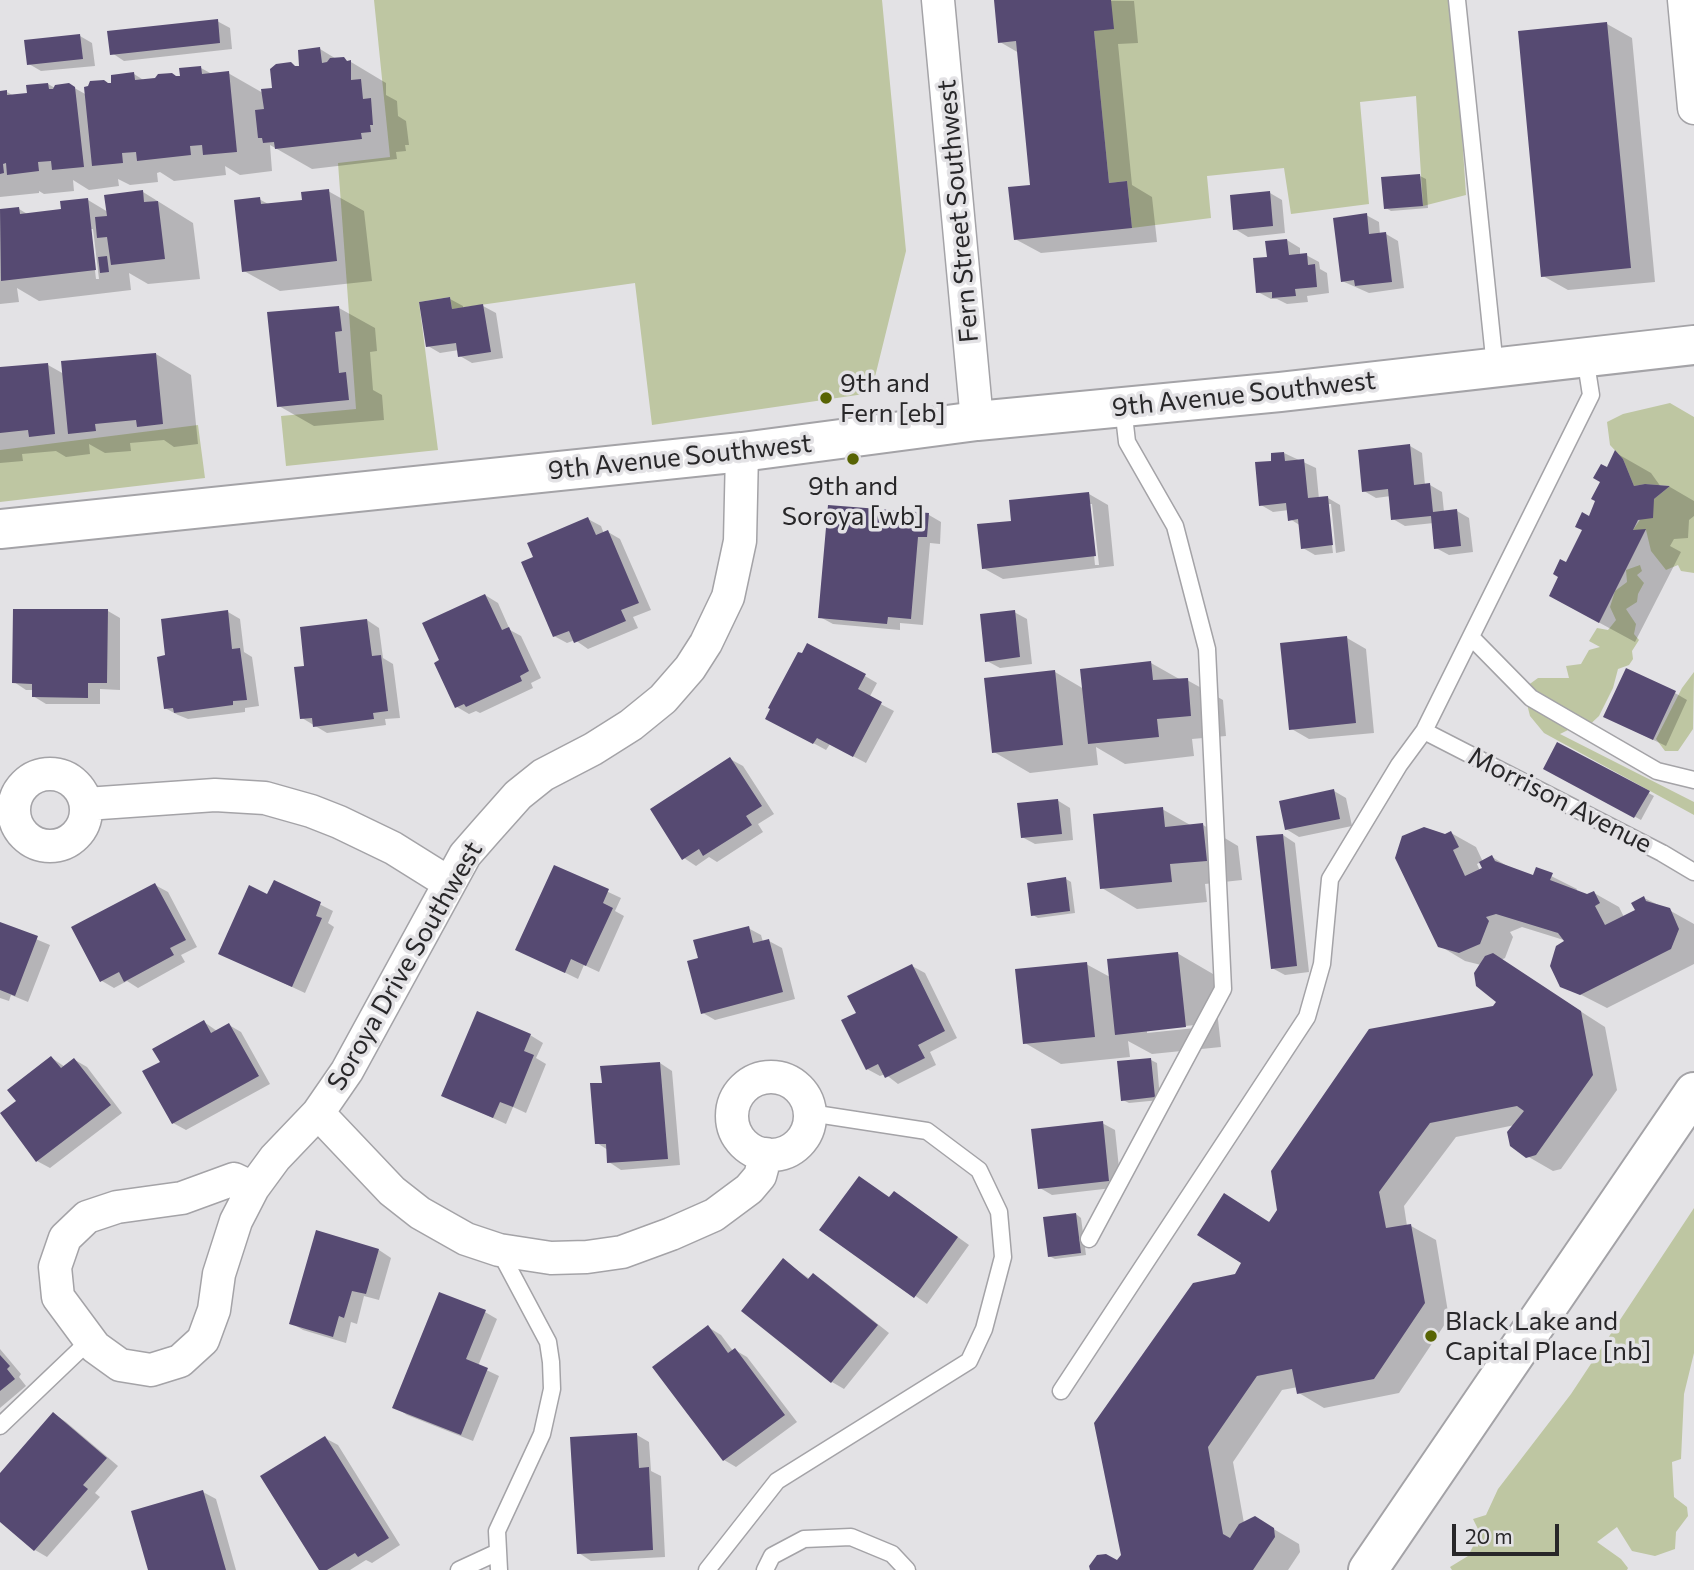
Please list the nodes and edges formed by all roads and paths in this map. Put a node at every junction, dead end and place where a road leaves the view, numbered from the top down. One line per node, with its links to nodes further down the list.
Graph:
1 (938, 0): 9 (street, Fern Street Southwest)
2 (1457, 0): 7 (lane)
3 (1684, 0): 4 (street)
4 (1694, 108)
5 (1694, 345): 6 (street, 9th Avenue Southwest)
6 (1585, 357): 7 (street, 9th Avenue Southwest); 12 (lane)
7 (1494, 367): 8 (street, 9th Avenue Southwest)
8 (1123, 407): 9 (street, 9th Avenue Southwest); 23 (lane)
9 (977, 421): 10 (street, 9th Avenue Southwest)
10 (742, 452): 11 (street, 9th Avenue Southwest); 17 (street, Soroya Drive Southwest)
11 (0, 529)
12 (1471, 637): 13 (lane); 14 (lane)
13 (1424, 731): 16 (lane, Morrison Avenue); 26 (lane)
14 (1694, 780)
15 (86, 804): 17 (street)
16 (1694, 872)
17 (449, 883): 19 (street, Soroya Drive Southwest)
18 (1694, 1092): 34 (street)
19 (318, 1113): 22 (street, Soroya Drive Southwest); 24 (street)
20 (810, 1113): 21 (street); 21 (street); 31 (lane)
21 (766, 1154): 24 (street)
22 (253, 1188): 25 (street, Soroya Drive Southwest); 25 (street, Soroya Drive Southwest)
23 (1088, 1239)
24 (499, 1250): 28 (lane)
25 (90, 1340): 27 (lane)
26 (1061, 1391)
27 (0, 1426)
28 (498, 1552): 29 (lane); 30 (lane)
29 (459, 1570)
30 (499, 1570)
31 (707, 1570)
32 (765, 1570): 33 (lane)
33 (907, 1570)
34 (1368, 1570)

